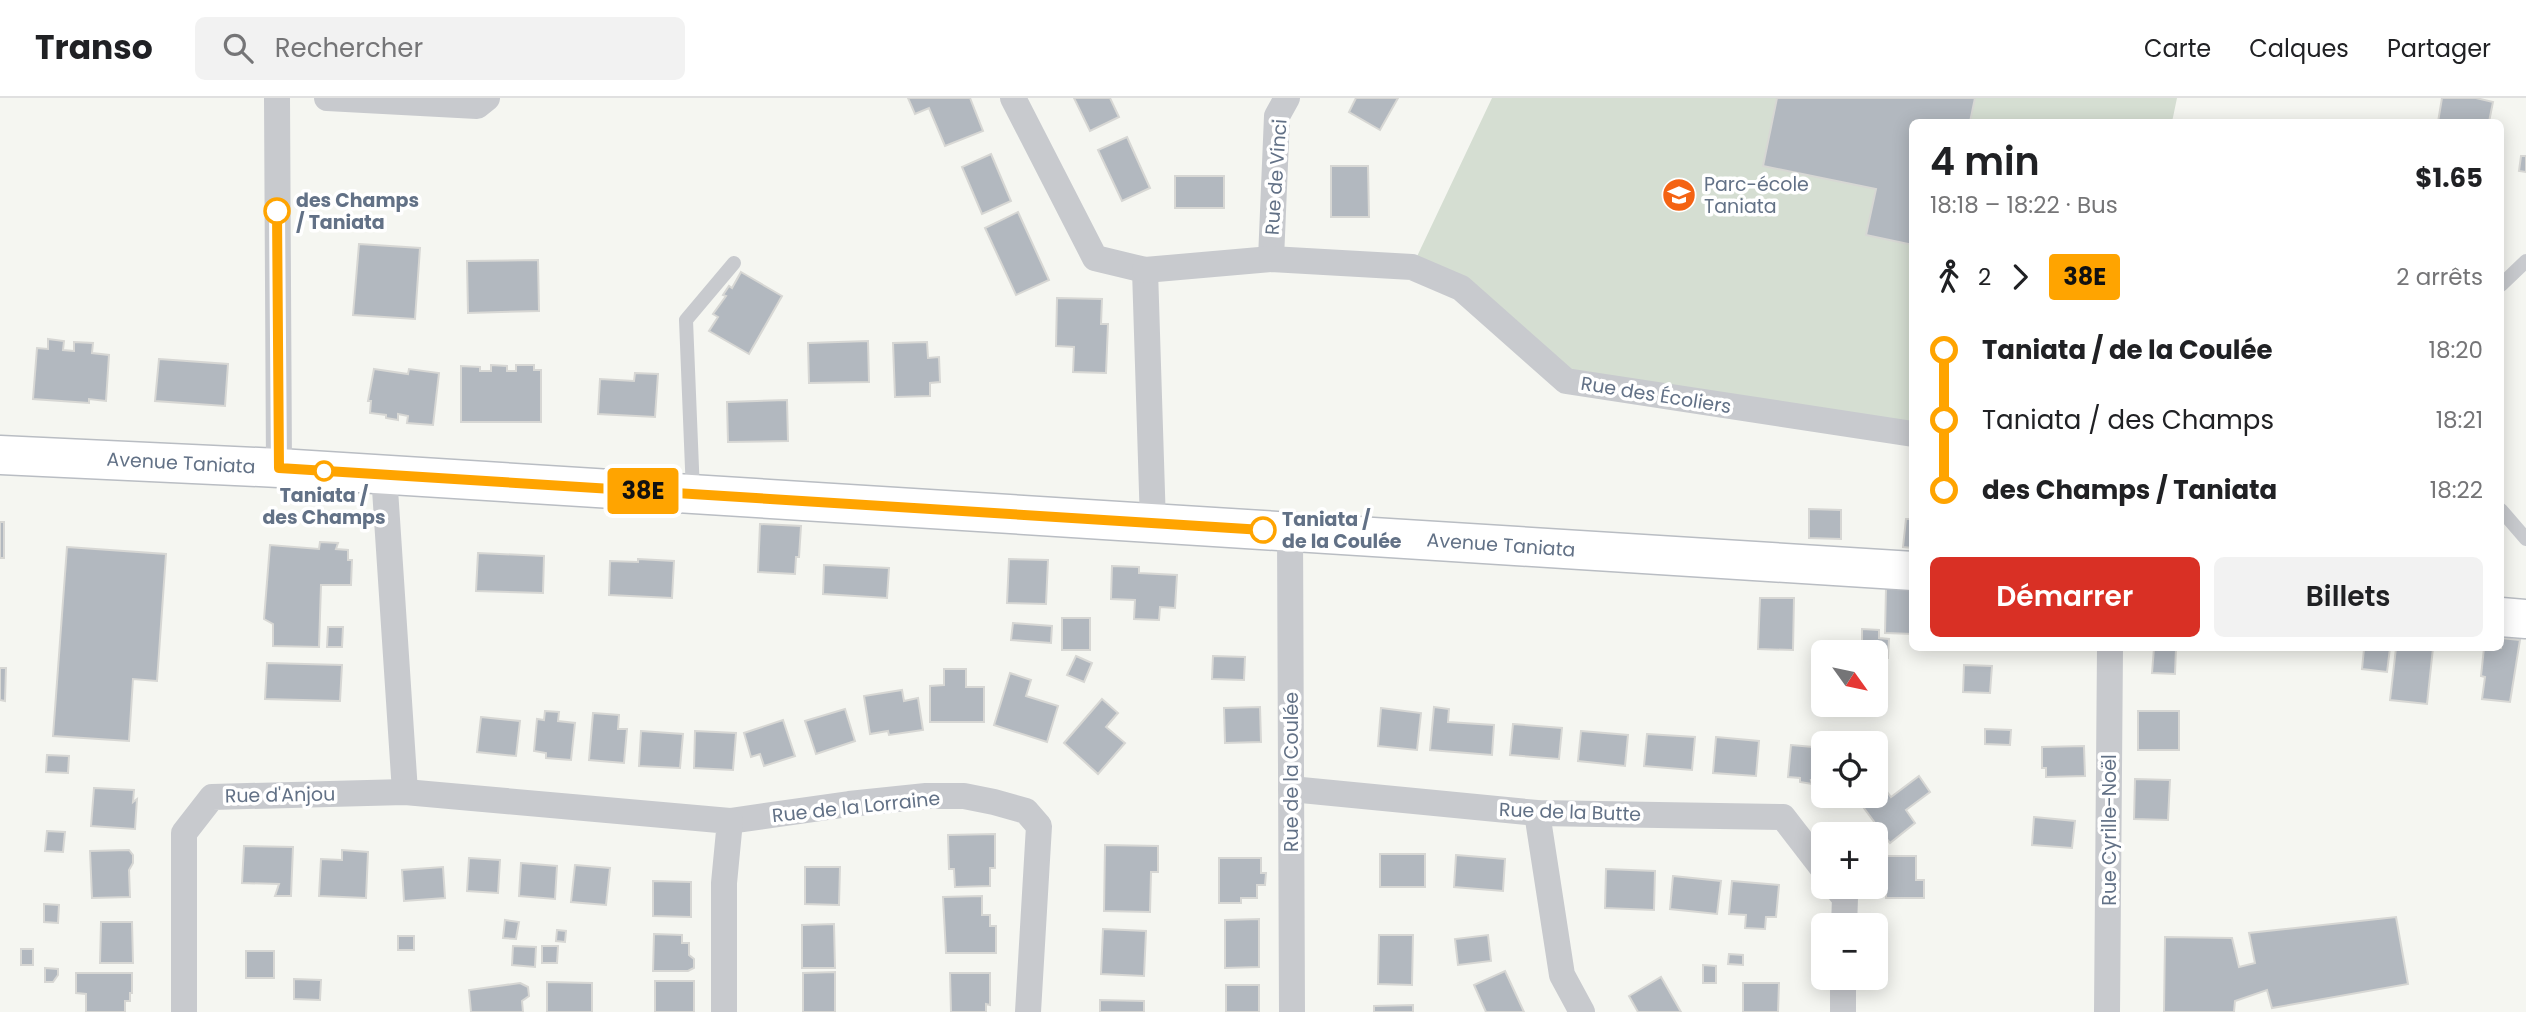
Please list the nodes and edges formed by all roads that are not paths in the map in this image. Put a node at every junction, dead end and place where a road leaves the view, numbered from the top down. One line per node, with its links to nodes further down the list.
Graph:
1 (277, 98): 13 (street)
2 (327, 98): 3 (street)
3 (487, 98)
4 (1013, 98): 9 (street, Rue des Écoliers)
5 (1287, 98): 6 (street, Rue de Vinci)
6 (1271, 259): 9 (street, Rue des Écoliers); 11 (street, Rue des Écoliers)
7 (2526, 261): 10 (lane)
8 (734, 263): 15 (lane)
9 (1145, 270): 17 (street)
10 (2504, 282)
11 (1909, 433)
12 (0, 455): 13 (main road, Avenue Taniata)
13 (279, 468): 14 (main road, Avenue Taniata)
14 (384, 474): 15 (main road, Avenue Taniata); 25 (street)
15 (693, 494): 17 (main road, Avenue Taniata)
16 (2504, 513): 19 (lane)
17 (1153, 524): 18 (main road, Avenue Taniata)
18 (1290, 531): 20 (main road, Avenue Taniata); 24 (street, Rue de la Coulée)
19 (2526, 539)
20 (1909, 571)
21 (2504, 617): 22 (main road)
22 (2526, 619)
23 (2110, 651): 36 (street, Rue Cyrille-Noël)
24 (1291, 789): 26 (street, Rue de la Butte); 33 (street, Rue de la Coulée)
25 (405, 792): 27 (street, Rue d'Anjou); 30 (street, Rue d'Anjou)
26 (1536, 813): 28 (street, Rue de la Butte); 34 (street)
27 (730, 821): 31 (street); 32 (street, Rue de la Lorraine)
28 (1811, 853)
29 (1843, 990): 35 (street)
30 (184, 1012)
31 (724, 1012)
32 (1028, 1012)
33 (1292, 1012)
34 (1582, 1012)
35 (1843, 1012)
36 (2107, 1012)

